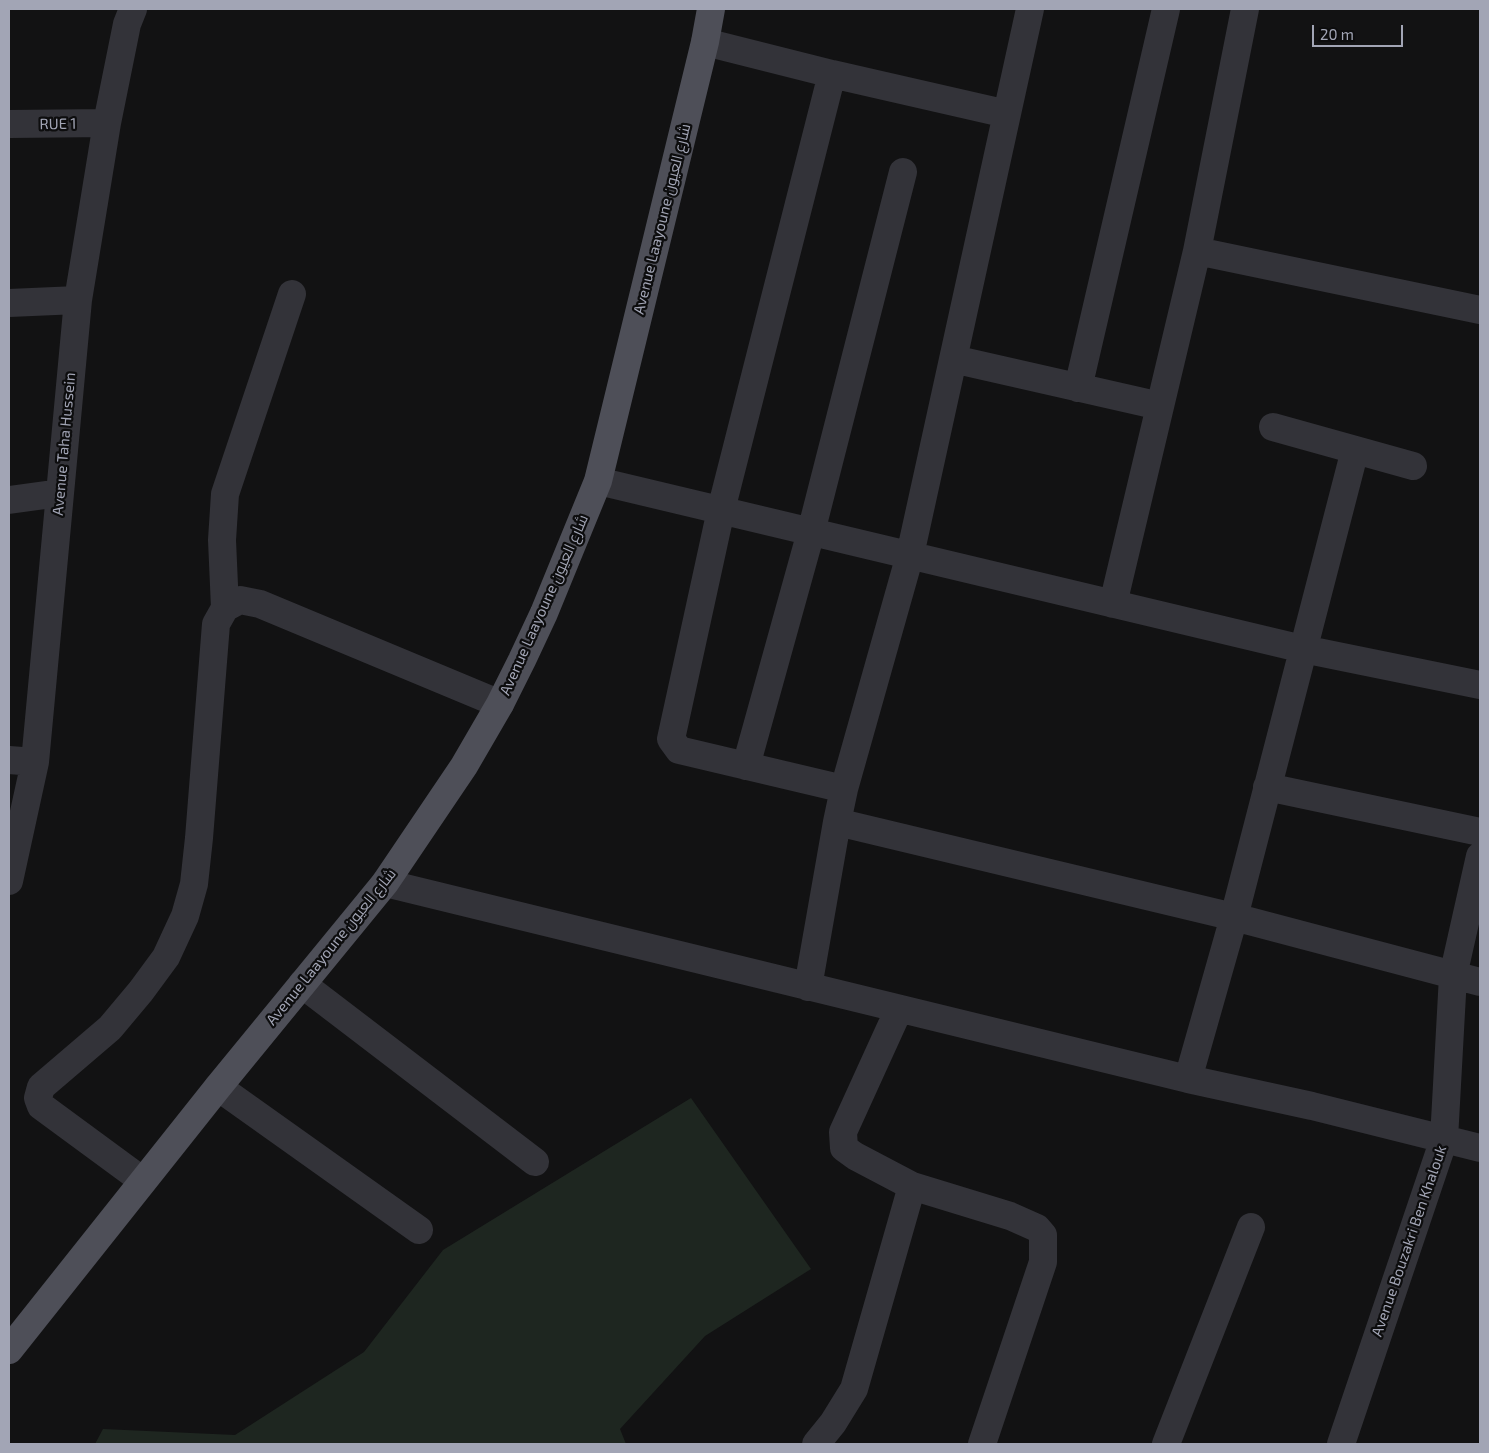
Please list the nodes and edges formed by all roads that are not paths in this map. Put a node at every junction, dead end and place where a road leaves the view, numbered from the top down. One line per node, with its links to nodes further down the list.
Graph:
1 (134, 9): 9 (street, Avenue Taha Hussein)
2 (711, 9): 6 (main road, Avenue Laayoune شارع العيون)
3 (1030, 9): 8 (street)
4 (1166, 9): 18 (street)
5 (1245, 9): 12 (street)
6 (705, 42): 7 (street); 23 (main road, Avenue Laayoune شارع العيون)
7 (832, 74): 8 (street); 26 (street)
8 (1007, 114): 17 (street)
9 (107, 123): 10 (street, RUE 1); 14 (street, Avenue Taha Hussein)
10 (9, 124)
11 (902, 172): 27 (street)
12 (1197, 251): 16 (street); 19 (street)
13 (292, 294): 30 (street)
14 (78, 300): 15 (street); 24 (street, Avenue Taha Hussein)
15 (9, 303)
16 (1480, 310)
17 (953, 359): 18 (street); 28 (street)
18 (1078, 388): 19 (street)
19 (1160, 406): 29 (street)
20 (1273, 427): 21 (street)
21 (1355, 450): 22 (street); 31 (street)
22 (1413, 466)
23 (598, 480): 26 (street); 33 (main road, Avenue Laayoune شارع العيون)
24 (60, 493): 25 (street); 34 (street, Avenue Taha Hussein)
25 (9, 500)
26 (721, 510): 27 (street); 35 (street)
27 (811, 532): 28 (street); 35 (street)
28 (910, 555): 29 (street); 37 (street)
29 (1113, 604): 31 (street)
30 (225, 608): 33 (street); 54 (street)
31 (1303, 650): 32 (street); 36 (street)
32 (1480, 685)
33 (500, 704): 42 (main road, Avenue Laayoune شارع العيون)
34 (22, 761): 41 (street, Avenue Taha Hussein)
35 (746, 766): 37 (street)
36 (1268, 787): 39 (street); 43 (street)
37 (844, 789): 38 (street)
38 (837, 822): 43 (street); 47 (street)
39 (1480, 832)
40 (1480, 856): 44 (street, Avenue Bouzakri Ben Khalouk)
41 (9, 881)
42 (385, 883): 46 (main road, Avenue Laayoune شارع العيون); 47 (street)
43 (1234, 917): 44 (street); 49 (street)
44 (1453, 976): 45 (street); 51 (street, Avenue Bouzakri Ben Khalouk)
45 (1480, 982)
46 (302, 984): 50 (main road, Avenue Laayoune شارع العيون); 53 (street)
47 (808, 987): 48 (street)
48 (899, 1009): 49 (street); 55 (street)
49 (1188, 1079): 51 (street)
50 (218, 1087): 54 (main road, Avenue Laayoune شارع العيون); 57 (street)
51 (1444, 1139): 52 (street); 62 (street, Avenue Bouzakri Ben Khalouk)
52 (1480, 1148)
53 (535, 1162)
54 (144, 1180): 58 (main road, Avenue Laayoune شارع العيون)
55 (912, 1186): 59 (street); 60 (street)
56 (1251, 1226): 61 (street)
57 (419, 1230)
58 (9, 1350)
59 (816, 1444)
60 (982, 1444)
61 (1166, 1444)
62 (1341, 1444)

